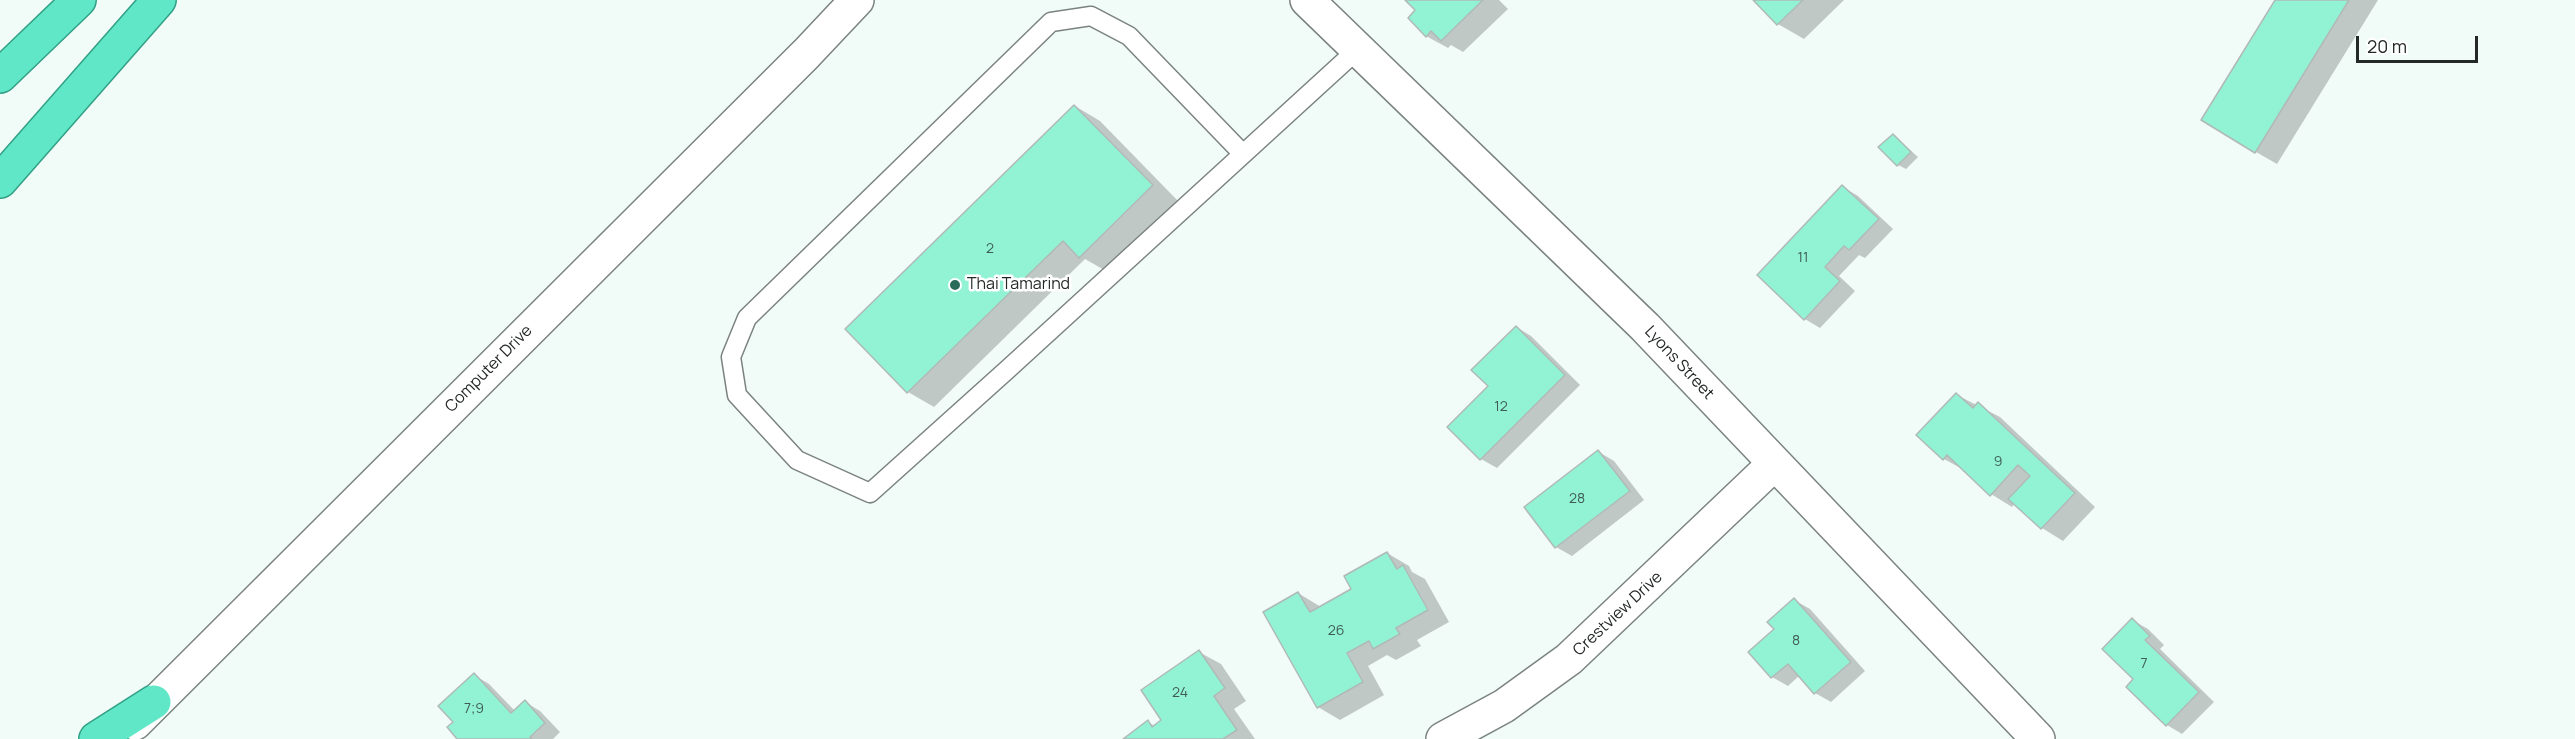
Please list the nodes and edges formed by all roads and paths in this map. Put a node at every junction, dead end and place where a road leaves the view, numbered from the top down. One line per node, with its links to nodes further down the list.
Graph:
1 (79, 0): 8 (highway)
2 (159, 0): 10 (highway)
3 (857, 0): 7 (street, Computer Drive)
4 (873, 0): 7 (street)
5 (1306, 0): 6 (street, Lyons Street)
6 (1357, 50): 9 (lane); 11 (street, Lyons Street)
7 (806, 54): 12 (street, Computer Drive)
8 (0, 76)
9 (1243, 154): 9 (lane)
10 (0, 181)
11 (1774, 464): 15 (street, Crestview Drive); 16 (street, Lyons Street)
12 (154, 702): 13 (highway); 14 (street, Computer Drive)
13 (96, 739)
14 (120, 739)
15 (1443, 739)
16 (2038, 739)

